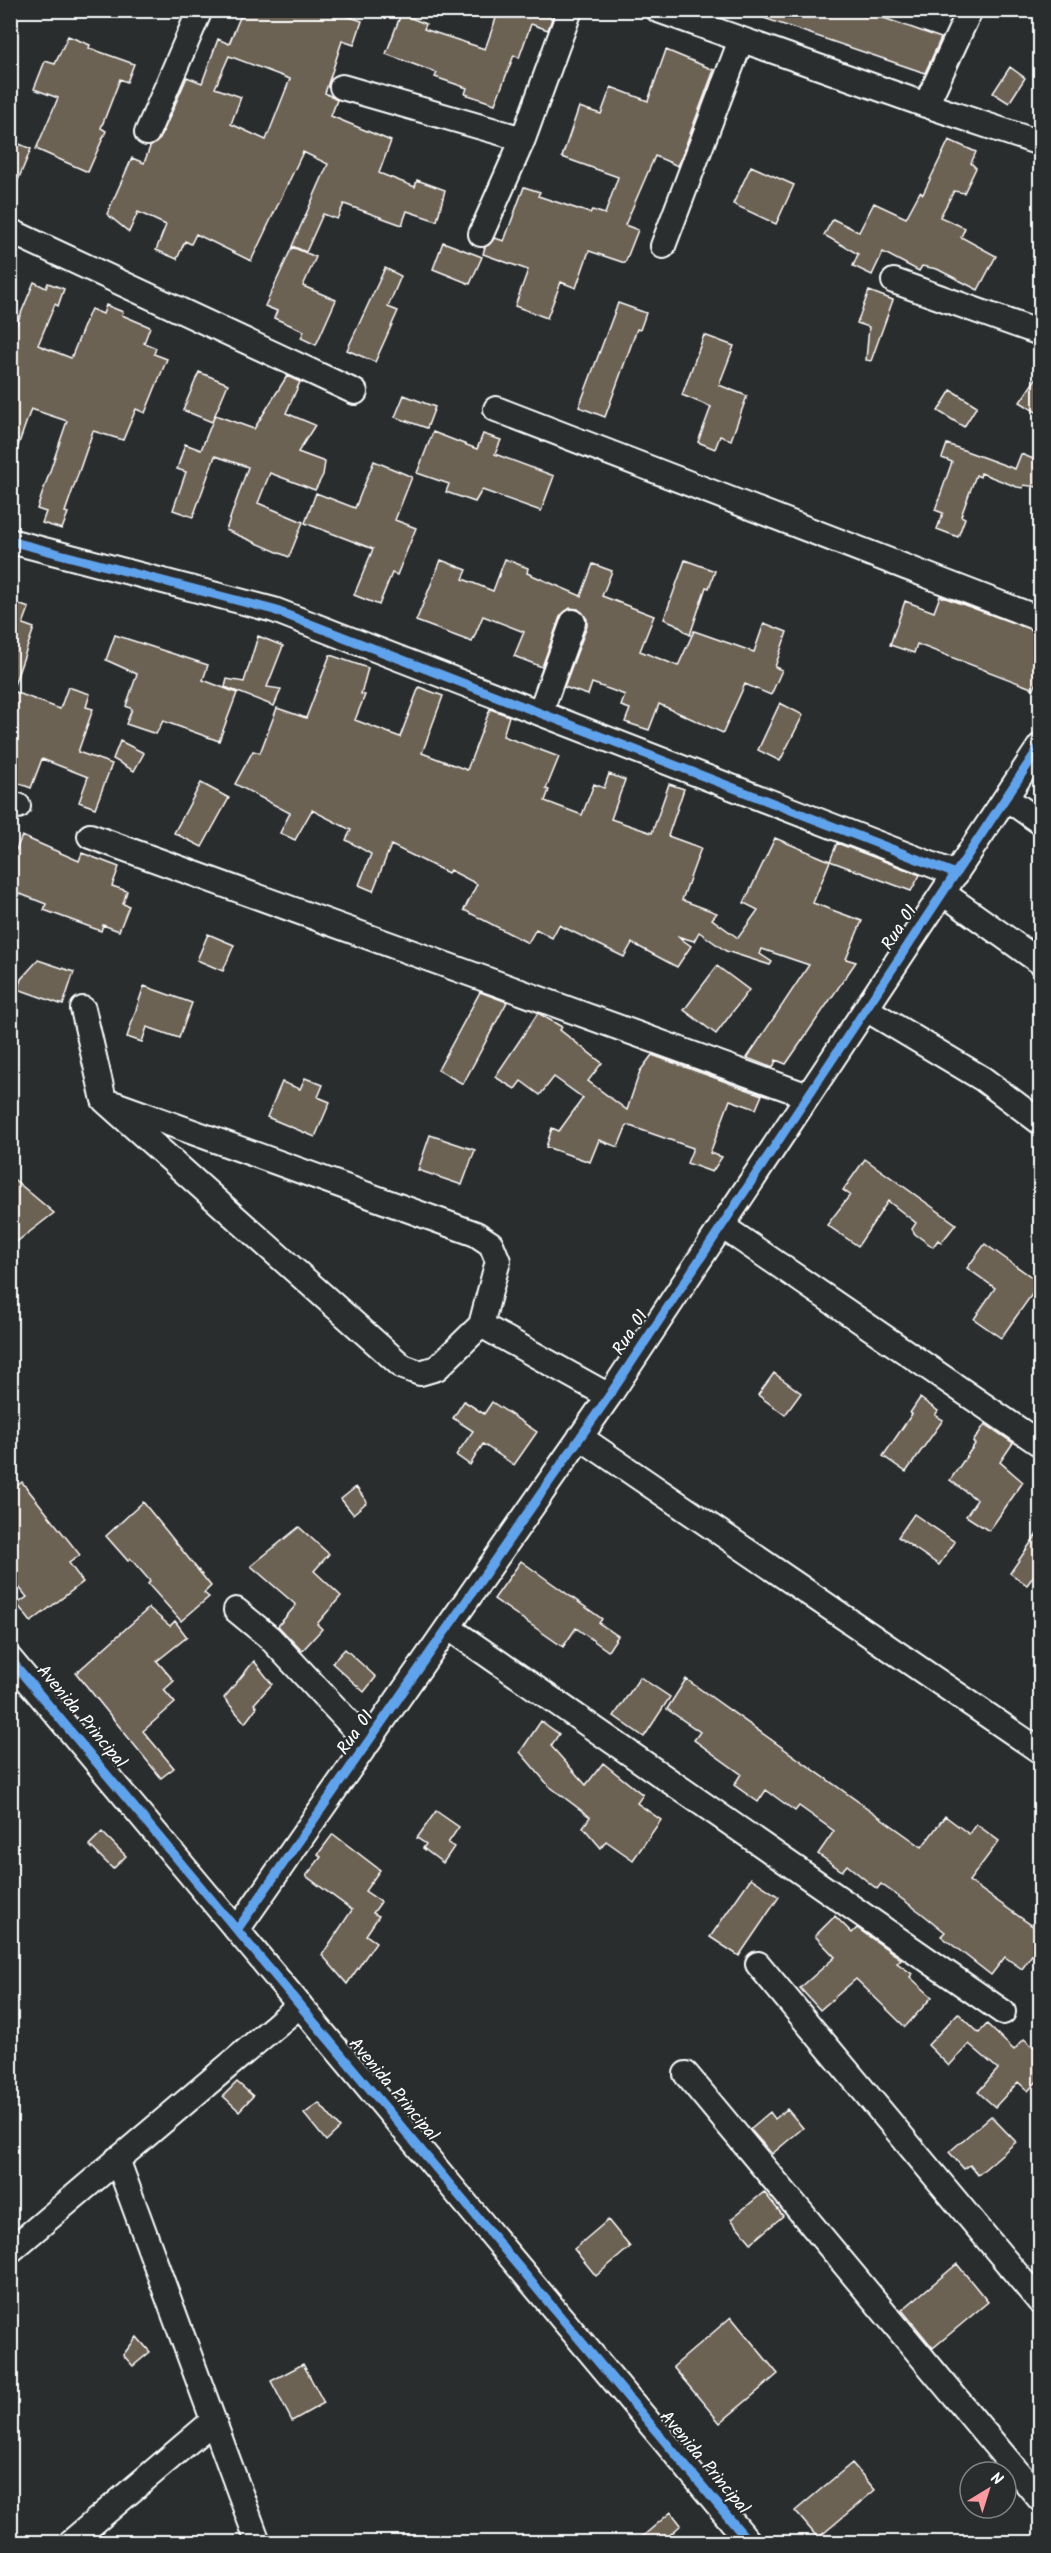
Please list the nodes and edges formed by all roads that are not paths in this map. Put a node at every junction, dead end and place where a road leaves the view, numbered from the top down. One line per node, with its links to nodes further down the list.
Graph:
1 (200, 10): 8 (street)
2 (570, 10): 9 (street)
3 (658, 10): 5 (street)
4 (970, 10): 7 (street)
5 (741, 40): 7 (street); 13 (street)
6 (342, 87): 9 (street)
7 (926, 105): 10 (street)
8 (147, 133)
9 (523, 139): 12 (street)
10 (1041, 143)
11 (10, 231): 16 (street)
12 (481, 234)
13 (663, 246)
14 (894, 281): 15 (street)
15 (1041, 333)
16 (355, 392)
17 (496, 408): 19 (street)
18 (10, 542): 21 (street)
19 (1041, 620)
20 (573, 622): 21 (street)
21 (540, 713): 26 (street)
22 (1041, 746): 23 (street, Rua 01)
23 (1006, 798): 24 (street); 26 (street, Rua 01)
24 (1041, 822)
25 (90, 836): 30 (street)
26 (949, 883): 27 (street); 29 (street, Rua 01)
27 (1041, 962)
28 (83, 1009): 31 (street)
29 (866, 1009): 30 (street, Rua 01); 32 (street)
30 (808, 1096): 33 (street, Rua 01)
31 (104, 1100): 34 (street); 34 (street)
32 (1041, 1122)
33 (722, 1226): 35 (street, Rua 01); 37 (street)
34 (481, 1325): 35 (street)
35 (609, 1396): 36 (street, Rua 01)
36 (580, 1437): 39 (street, Rua 01); 42 (street)
37 (1041, 1444)
38 (236, 1610): 41 (street)
39 (449, 1628): 41 (street, Rua 01); 46 (street)
40 (10, 1659): 43 (street, Avenida Principal)
41 (368, 1743): 43 (street, Rua 01)
42 (1041, 1751)
43 (237, 1930): 45 (street, Avenida Principal)
44 (758, 1964): 50 (street)
45 (300, 2005): 48 (street); 55 (street, Avenida Principal)
46 (1003, 2012)
47 (686, 2074): 52 (street)
48 (117, 2159): 49 (street); 51 (street)
49 (10, 2251)
50 (1041, 2302)
51 (213, 2421): 53 (street); 54 (street)
52 (1041, 2499)
53 (71, 2542)
54 (258, 2542)
55 (749, 2542)

